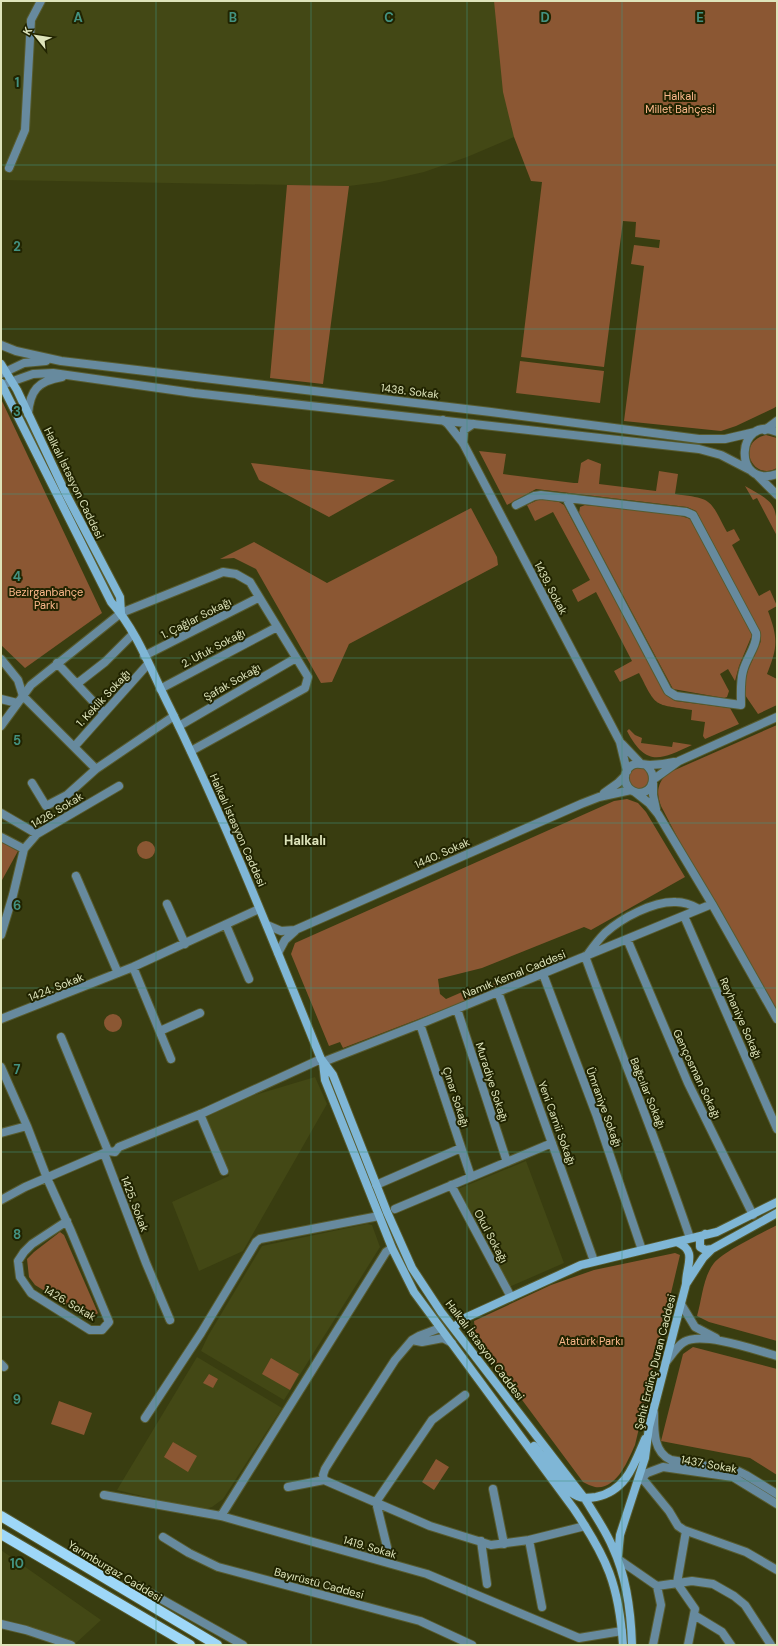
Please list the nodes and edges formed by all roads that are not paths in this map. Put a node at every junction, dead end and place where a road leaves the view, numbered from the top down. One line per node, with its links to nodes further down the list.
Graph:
1 (42, 1): 2 (street)
2 (9, 168)
3 (1, 345): 4 (street, 1438. Sokak)
4 (61, 362): 6 (street, 1438. Sokak); 15 (street, 1438. Sokak)
5 (1, 364): 6 (main road, Halkalı İstasyon Caddesi)
6 (3, 373): 8 (main road, Halkalı İstasyon Caddesi)
7 (65, 376): 8 (street); 10 (street); 11 (street)
8 (12, 380): 9 (street); 10 (main road, Halkalı İstasyon Caddesi)
9 (1, 384): 24 (main road, Halkalı İstasyon Caddesi)
10 (28, 414): 24 (main road, Halkalı İstasyon Caddesi)
11 (442, 420): 13 (street); 17 (street, 1439. Sokak)
12 (777, 421): 14 (street)
13 (473, 424): 17 (street); 18 (street)
14 (765, 430): 15 (street, 1438. Sokak); 16 (street)
15 (755, 432): 18 (street)
16 (777, 432)
17 (463, 443): 42 (street, 1439. Sokak)
18 (753, 472): 19 (street); 20 (street)
19 (777, 474)
20 (777, 496)
21 (566, 498): 21 (street); 22 (street)
22 (516, 505)
23 (258, 598): 24 (street); 25 (street); 27 (street, 1. Çağlar Sokağı)
24 (121, 613): 26 (main road, Halkalı İstasyon Caddesi); 30 (street)
25 (277, 627): 28 (street); 33 (street, 2. Ufuk Sokağı)
26 (133, 634): 27 (main road, Halkalı İstasyon Caddesi); 32 (street)
27 (144, 656): 31 (main road, Halkalı İstasyon Caddesi)
28 (296, 658): 41 (street, Şafak Sokağı); 44 (street)
29 (1, 659): 34 (street)
30 (57, 663): 32 (street); 34 (street)
31 (148, 664): 33 (main road, Halkalı İstasyon Caddesi); 37 (street, 1. Keklik Sokağı)
32 (78, 683): 37 (street)
33 (160, 689): 38 (main road, Halkalı İstasyon Caddesi)
34 (23, 696): 36 (street); 43 (street)
35 (1, 699): 36 (street)
36 (17, 703): 40 (street)
37 (104, 713): 43 (street, 1. Keklik Sokağı)
38 (174, 716): 41 (main road, Halkalı İstasyon Caddesi); 47 (street)
39 (777, 717): 45 (street)
40 (1, 726)
41 (178, 726): 44 (main road, Halkalı İstasyon Caddesi)
42 (620, 742): 46 (street); 48 (street)
43 (74, 747): 47 (street)
44 (191, 751): 62 (main road, Halkalı İstasyon Caddesi)
45 (679, 761): 46 (street); 49 (street)
46 (644, 764): 48 (street); 49 (street)
47 (96, 769): 50 (street)
48 (626, 773): 52 (street); 53 (street)
49 (653, 781): 52 (street); 55 (street)
50 (32, 783)
51 (119, 786): 56 (street, 1426. Sokak)
52 (633, 791): 53 (street); 55 (street)
53 (599, 797): 67 (street, 1440. Sokak)
54 (1, 813): 56 (street)
55 (658, 814): 61 (street)
56 (37, 834): 58 (street, 1426. Sokak)
57 (1, 837): 58 (street)
58 (24, 849): 68 (street, 1426. Sokak)
59 (76, 876): 74 (street)
60 (167, 904): 70 (street)
61 (712, 904): 63 (street, Namık Kemal Caddesi); 81 (street)
62 (260, 909): 65 (street, 1424. Sokak); 66 (main road, Halkalı İstasyon Caddesi)
63 (699, 909): 64 (street, Namık Kemal Caddesi); 72 (street)
64 (684, 916): 69 (street, Namık Kemal Caddesi); 90 (street, Reyhaniye Sokağı)
65 (226, 925): 70 (street, 1424. Sokak); 76 (street)
66 (267, 925): 67 (street, 1440. Sokak); 71 (main road, Halkalı İstasyon Caddesi)
67 (295, 930): 71 (street, 1440. Sokak)
68 (1, 935)
69 (627, 939): 72 (street, Namık Kemal Caddesi); 106 (street, Gençosman Sokağı)
70 (185, 944): 73 (street, 1424. Sokak)
71 (278, 953): 86 (main road, Halkalı İstasyon Caddesi)
72 (586, 956): 75 (street, Namık Kemal Caddesi); 109 (street, Bağcılar Sokağı)
73 (133, 968): 74 (street, 1424. Sokak); 83 (street)
74 (118, 973): 80 (street, 1424. Sokak)
75 (543, 974): 77 (street, Namık Kemal Caddesi); 113 (street, Ümraniye Sokağı)
76 (249, 979)
77 (498, 992): 78 (street, Namık Kemal Caddesi); 92 (street, Yeni Camii Sokağı)
78 (457, 1009): 82 (street, Namık Kemal Caddesi); 95 (street, Muradiye Sokağı)
79 (200, 1013): 83 (street)
80 (1, 1019)
81 (777, 1019)
82 (420, 1024): 86 (street, Namık Kemal Caddesi); 93 (street, Çınar Sokağı)
83 (160, 1031): 85 (street)
84 (61, 1037): 94 (street, 1425. Sokak)
85 (171, 1059)
86 (322, 1060): 88 (street); 99 (main road, Halkalı İstasyon Caddesi); 105 (main road, Halkalı İstasyon Caddesi)
87 (1, 1067): 89 (street, 1426. Sokak)
88 (200, 1114): 94 (street); 96 (street)
89 (27, 1126): 91 (street); 98 (street, 1426. Sokak)
90 (777, 1129)
91 (1, 1132)
92 (552, 1143): 95 (street); 114 (street, Yeni Camii Sokağı)
93 (461, 1148): 97 (street, Çınar Sokağı); 99 (street)
94 (106, 1152): 98 (street); 118 (street, 1425. Sokak)
95 (507, 1162): 97 (street)
96 (224, 1171)
97 (470, 1177): 100 (street)
98 (47, 1178): 101 (street); 107 (street, 1426. Sokak)
99 (376, 1185): 105 (main road, Halkalı İstasyon Caddesi)
100 (451, 1185): 103 (street); 116 (street, Okul Sokağı)
101 (1, 1200)
102 (777, 1201): 106 (main road)
103 (395, 1209)
104 (777, 1213): 112 (main road, Şehit Erdinç Duran Caddesi)
105 (383, 1214): 111 (main road, Halkalı İstasyon Caddesi); 119 (main road, Halkalı İstasyon Caddesi); 129 (street)
106 (753, 1215): 108 (main road)
107 (67, 1221): 107 (street, 1426. Sokak)
108 (708, 1233): 109 (main road); 112 (main road)
109 (690, 1238): 110 (main road)
110 (677, 1242): 113 (main road); 115 (main road)
111 (392, 1248): 120 (main road, Halkalı İstasyon Caddesi); 142 (street)
112 (712, 1249): 115 (main road, Şehit Erdinç Duran Caddesi)
113 (642, 1250): 114 (main road)
114 (594, 1261): 116 (main road)
115 (686, 1284): 117 (main road, Şehit Erdinç Duran Caddesi)
116 (511, 1297): 119 (main road)
117 (681, 1304): 122 (street); 125 (main road, Şehit Erdinç Duran Caddesi)
118 (170, 1320)
119 (454, 1327): 123 (main road); 138 (main road, Halkalı İstasyon Caddesi)
120 (440, 1328): 121 (street); 123 (main road, Halkalı İstasyon Caddesi)
121 (412, 1340): 123 (street); 132 (street)
122 (720, 1340): 124 (street); 125 (street)
123 (453, 1344): 128 (main road, Halkalı İstasyon Caddesi)
124 (777, 1356)
125 (665, 1363): 127 (main road, Şehit Erdinç Duran Caddesi)
126 (465, 1395): 139 (street)
127 (654, 1410): 130 (main road, Şehit Erdinç Duran Caddesi); 137 (street)
128 (507, 1417): 138 (main road); 143 (main road, Halkalı İstasyon Caddesi)
129 (145, 1418)
130 (649, 1428): 133 (main road, Şehit Erdinç Duran Caddesi); 138 (main road)
131 (642, 1478): 133 (street, 1437. Sokak); 140 (street, 1437. Sokak); 144 (street)
132 (324, 1480): 134 (street); 139 (street)
133 (636, 1485): 151 (main road, Şehit Erdinç Duran Caddesi)
134 (288, 1487)
135 (493, 1488): 149 (street)
136 (104, 1494): 142 (street, 1419. Sokak)
137 (777, 1494)
138 (585, 1499): 151 (main road, Halkalı İstasyon Caddesi)
139 (376, 1502): 148 (street); 150 (street)
140 (777, 1504)
141 (1, 1516): 163 (main road, Yarımburgaz Caddesi)
142 (221, 1516): 160 (street, 1419. Sokak)
143 (585, 1526): 147 (street); 160 (main road, Halkalı İstasyon Caddesi)
144 (686, 1531): 152 (street); 153 (street)
145 (1, 1534): 162 (main road)
146 (162, 1537): 165 (street, Bayırüstü Caddesi)
147 (529, 1540): 149 (street); 157 (street)
148 (481, 1541): 149 (street); 154 (street)
149 (504, 1544)
150 (388, 1551)
151 (618, 1559): 156 (street); 167 (main road, Halkalı İstasyon Caddesi)
152 (777, 1570)
153 (677, 1583): 156 (street); 158 (street); 171 (street)
154 (487, 1584)
155 (138, 1586): 164 (street)
156 (657, 1586): 168 (street)
157 (542, 1607)
158 (694, 1615): 169 (street); 170 (street)
159 (1, 1624): 161 (street)
160 (622, 1631): 166 (main road, Halkalı İstasyon Caddesi)
161 (71, 1645)
162 (190, 1645)
163 (217, 1645)
164 (243, 1645)
165 (472, 1645)
166 (623, 1645)
167 (632, 1645)
168 (654, 1645)
169 (688, 1645)
170 (731, 1645)
171 (771, 1645)

